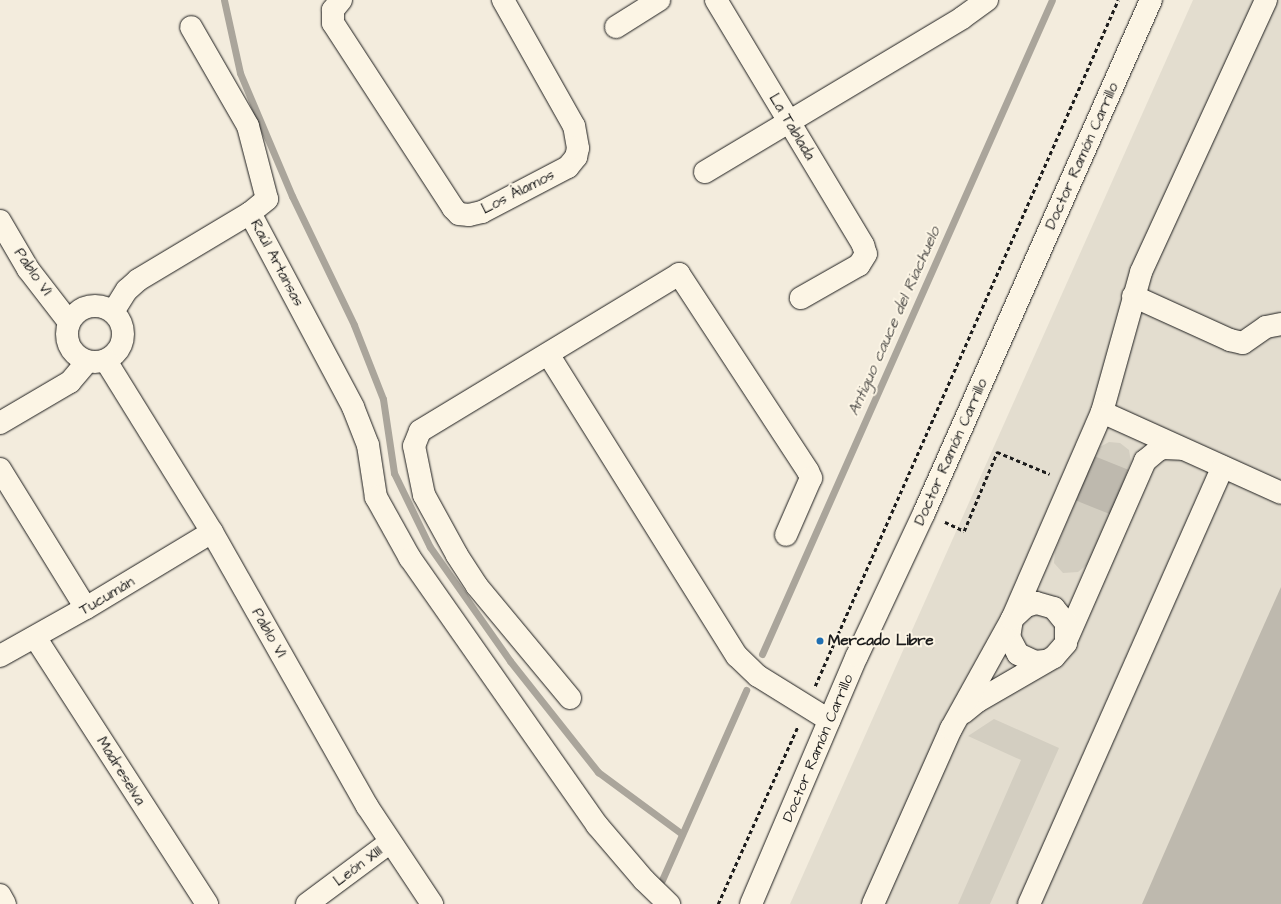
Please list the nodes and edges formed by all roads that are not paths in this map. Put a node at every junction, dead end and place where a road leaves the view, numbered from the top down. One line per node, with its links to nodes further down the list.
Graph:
1 (341, 0): 2 (street, Los Álamos)
2 (503, 0)
3 (659, 0): 9 (street)
4 (716, 0): 10 (street, La Tablada)
5 (986, 0): 10 (street)
6 (1151, 0): 36 (street, Doctor Ramón Carrillo)
7 (1266, 0): 14 (street)
8 (191, 26): 12 (street)
9 (616, 27)
10 (788, 120): 11 (street); 15 (street, La Tablada)
11 (705, 172)
12 (250, 213): 16 (street, Raúl Artansas); 44 (street, Raúl Artansas)
13 (0, 221): 17 (street, Pablo VI)
14 (1133, 296): 18 (street); 21 (street)
15 (801, 298)
16 (113, 312): 17 (street); 20 (street)
17 (69, 322): 20 (street)
18 (1281, 324)
19 (548, 354): 28 (street); 35 (street); 36 (street)
20 (97, 361): 22 (street); 27 (street, Pablo VI)
21 (1102, 412): 23 (street); 30 (street)
22 (0, 423)
23 (1182, 449): 24 (street); 32 (street)
24 (1223, 467): 26 (street); 47 (street)
25 (0, 470): 29 (street)
26 (1281, 493)
27 (212, 532): 29 (street, Tucumán); 38 (street, Pablo VI)
28 (786, 535)
29 (86, 608): 31 (street, Tucumán)
30 (1012, 619): 32 (street); 34 (street); 37 (street)
31 (36, 637): 33 (street, Tucumán); 41 (street, Madreselva)
32 (1066, 642): 34 (street)
33 (0, 656)
34 (1045, 661): 37 (street)
35 (570, 698)
36 (829, 720): 45 (street, Doctor Ramón Carrillo)
37 (951, 728): 46 (street)
38 (389, 843): 42 (street, León XIII); 43 (street, Pablo VI)
39 (0, 895): 40 (street)
40 (5, 904)
41 (208, 904)
42 (307, 904)
43 (432, 904)
44 (670, 904)
45 (751, 904)
46 (872, 904)
47 (1029, 904)

